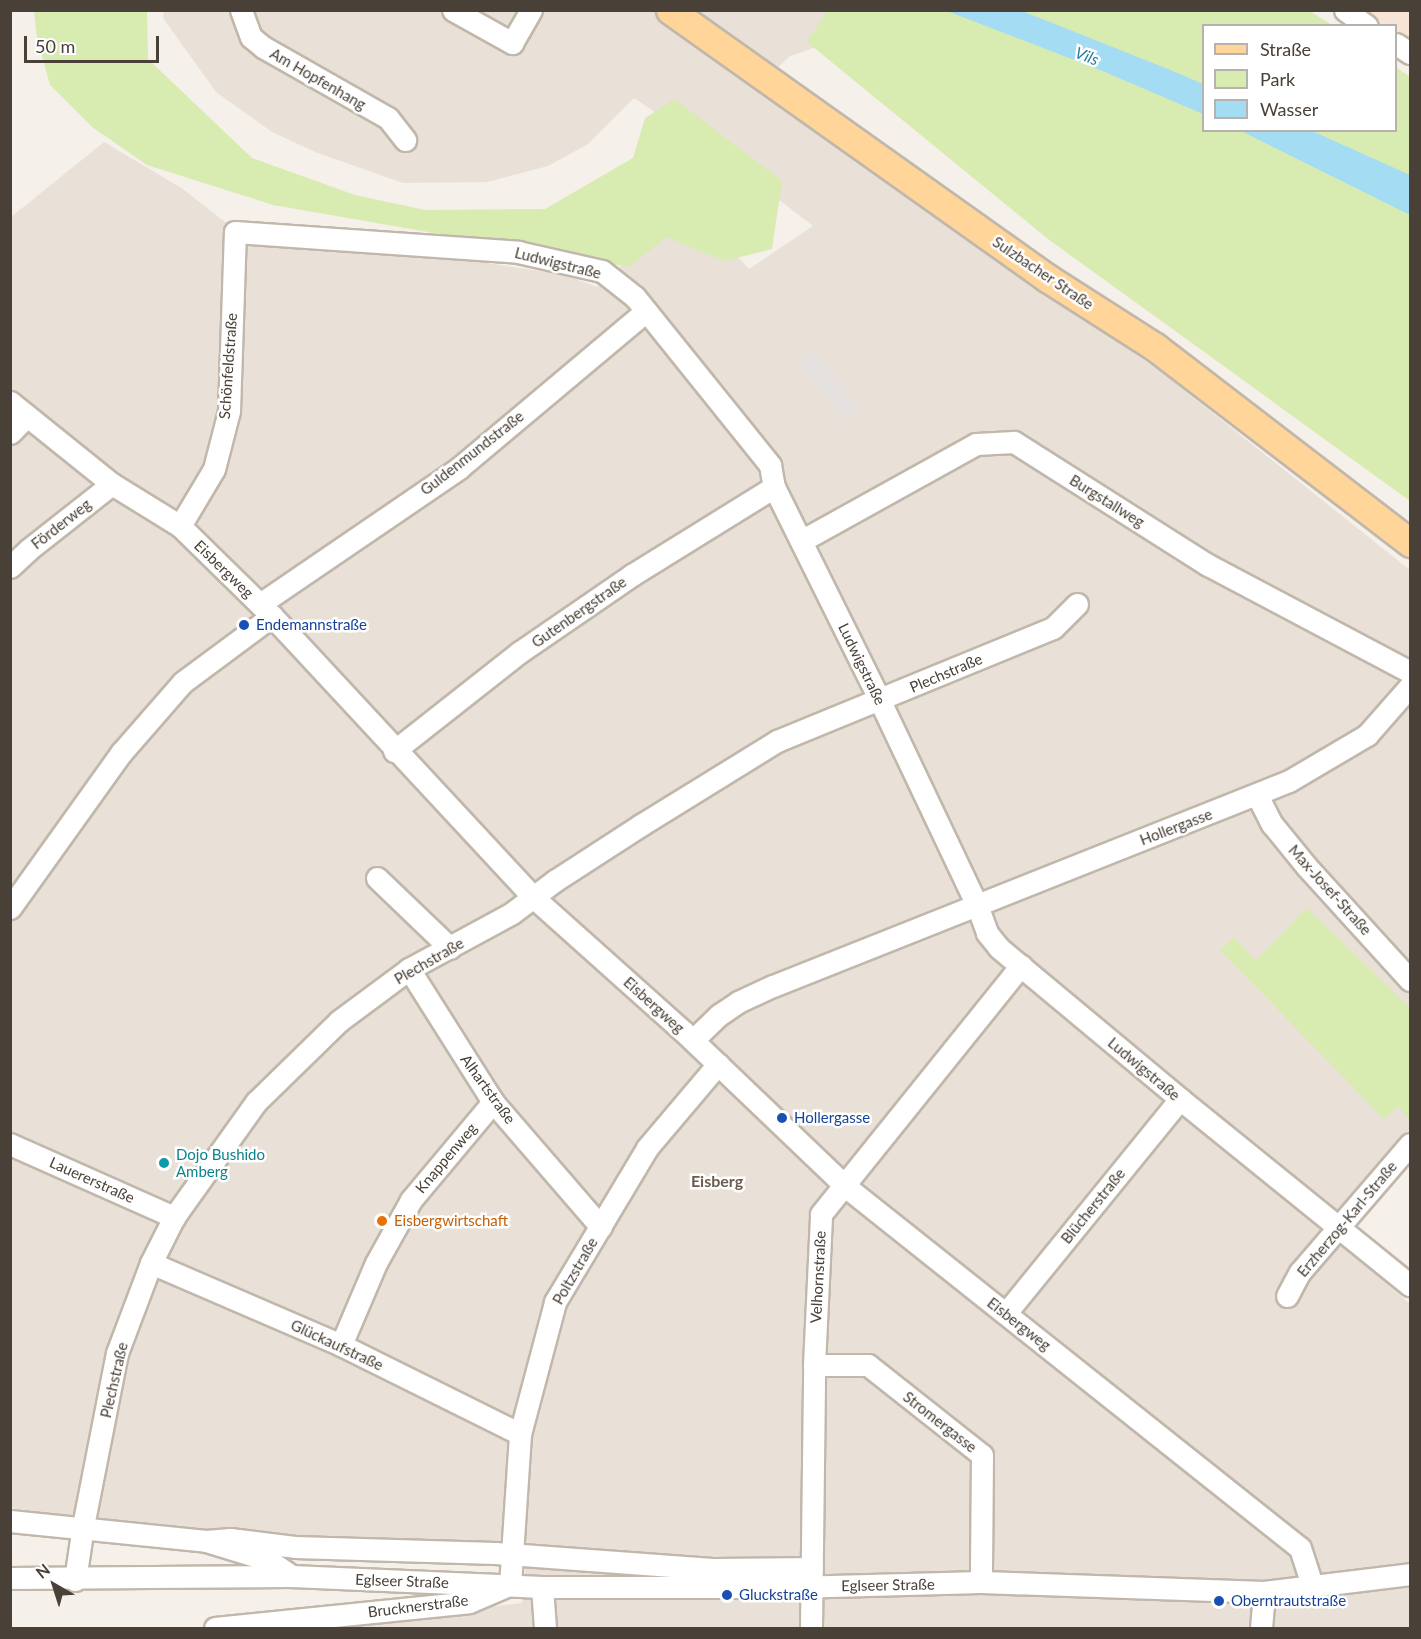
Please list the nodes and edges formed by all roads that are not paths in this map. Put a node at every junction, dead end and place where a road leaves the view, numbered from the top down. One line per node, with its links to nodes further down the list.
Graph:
1 (241, 10): 9 (street, Am Hopfenhang)
2 (453, 10): 3 (street)
3 (531, 10)
4 (670, 10): 19 (main road, Sulzbacher Straße)
5 (1345, 10): 6 (street)
6 (1364, 24)
7 (1397, 45): 8 (street)
8 (1410, 53)
9 (405, 140)
10 (235, 232): 11 (street, Ludwigstraße); 17 (street, Schönfeldstraße)
11 (646, 311): 16 (street, Ludwigstraße); 22 (street, Guldenmundstraße)
12 (10, 402): 13 (street, Eisbergweg)
13 (27, 416): 14 (street); 15 (street, Eisbergweg)
14 (10, 433)
15 (112, 484): 17 (street, Eisbergweg); 20 (street, Förderweg)
16 (774, 488): 18 (street, Ludwigstraße); 26 (street, Gutenbergstraße)
17 (180, 526): 22 (street, Eisbergweg)
18 (801, 541): 23 (street, Burgstallweg); 25 (street, Ludwigstraße)
19 (1410, 543)
20 (10, 567)
21 (1077, 604): 25 (street, Plechstraße)
22 (266, 610): 26 (street, Eisbergweg); 31 (street)
23 (1410, 672)
24 (1410, 686): 27 (street, Hollergasse)
25 (880, 701): 29 (street, Plechstraße); 30 (street, Ludwigstraße)
26 (394, 751): 29 (street, Eisbergweg)
27 (1257, 795): 30 (street, Hollergasse); 35 (street, Max-Josef-Straße)
28 (377, 878): 32 (street)
29 (533, 897): 32 (street, Plechstraße); 36 (street, Eisbergweg)
30 (977, 905): 33 (street, Ludwigstraße); 36 (street, Hollergasse)
31 (10, 908)
32 (450, 948): 34 (street, Plechstraße)
33 (1021, 965): 38 (street, Ludwigstraße); 42 (street, Velhornstraße)
34 (409, 969): 39 (street, Alhartstraße); 43 (street, Plechstraße)
35 (1410, 980)
36 (693, 1040): 37 (street, Eisbergweg)
37 (718, 1064): 42 (street, Eisbergweg); 45 (street, Poltzstraße)
38 (1180, 1099): 44 (street, Ludwigstraße); 49 (street, Blücherstraße)
39 (493, 1102): 45 (street, Alhartstraße); 50 (street, Knappenweg)
40 (10, 1144): 43 (street, Lauererstraße)
41 (1410, 1144): 44 (street, Erzherzog-Karl-Straße)
42 (845, 1186): 49 (street, Eisbergweg); 51 (street, Velhornstraße)
43 (174, 1217): 46 (street, Plechstraße)
44 (1339, 1226): 47 (street, Ludwigstraße); 48 (street, Erzherzog-Karl-Straße)
45 (601, 1227): 52 (street, Poltzstraße)
46 (151, 1263): 50 (street, Glückaufstraße); 54 (street, Plechstraße)
47 (1410, 1285)
48 (1287, 1296)
49 (1006, 1313): 64 (street, Eisbergweg)
50 (341, 1345): 52 (street, Glückaufstraße)
51 (814, 1365): 59 (street, Velhornstraße); 62 (street, Stromergasse)
52 (520, 1434): 56 (street, Poltzstraße)
53 (10, 1521): 54 (street, Eglseer Straße)
54 (83, 1526): 55 (street, Eglseer Straße); 61 (street, Plechstraße)
55 (206, 1541): 56 (street, Eglseer Straße); 58 (street, Eglseer Straße)
56 (512, 1555): 59 (street, Eglseer Straße); 63 (street, Poltzstraße)
57 (1410, 1574): 64 (street, Eglseer Straße)
58 (292, 1576): 61 (street, Eglseer Straße); 63 (street, Eglseer Straße)
59 (811, 1577): 62 (street, Eglseer Straße); 65 (street, Eglseer Straße); 69 (street, Velhornstraße)
60 (10, 1578): 61 (street, Eglseer Straße)
61 (75, 1580)
62 (981, 1582): 66 (street, Eglseer Straße)
63 (510, 1585): 65 (street, Eglseer Straße); 67 (street, Brucknerstraße)
64 (1312, 1585): 66 (street, Eglseer Straße)
65 (542, 1587): 68 (street)
66 (1264, 1592): 70 (street)
67 (215, 1629)
68 (546, 1629)
69 (811, 1629)
70 (1261, 1629)

